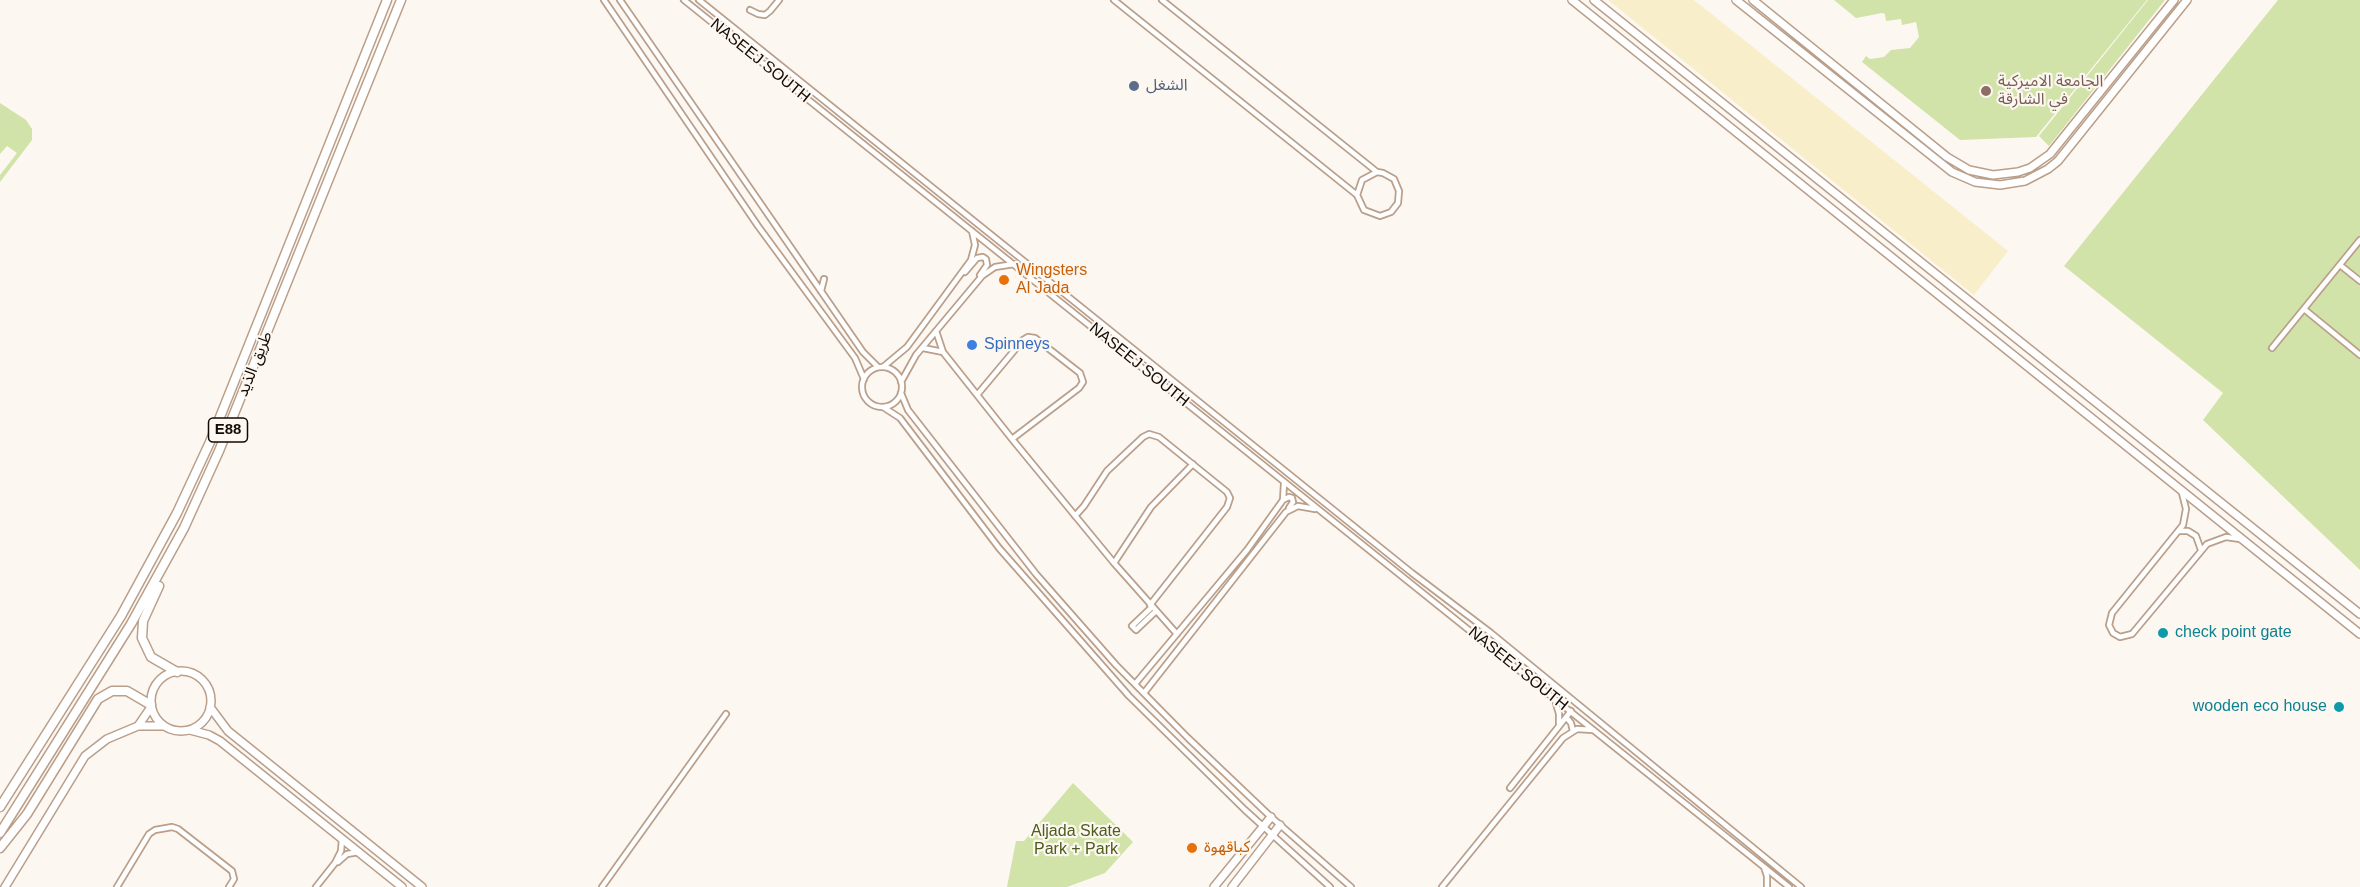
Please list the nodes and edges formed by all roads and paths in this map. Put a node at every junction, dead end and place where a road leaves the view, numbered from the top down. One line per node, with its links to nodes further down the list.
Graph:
1 (387, 0): 73 (highway, طريق الذيد / E88)
2 (401, 0): 51 (highway, طريق الذيد / E88)
3 (604, 0): 35 (street)
4 (620, 0): 27 (street)
5 (684, 0): 19 (street, NASEEJ SOUTH)
6 (699, 0): 98 (street)
7 (779, 0): 16 (street)
8 (1114, 0): 18 (street)
9 (1162, 0): 17 (street)
10 (1572, 0): 43 (street)
11 (1594, 0): 54 (street)
12 (1736, 0): 15 (street)
13 (1752, 0): 14 (street)
14 (2174, 0)
15 (2187, 0)
16 (750, 10)
17 (1377, 172): 18 (street); 18 (street)
18 (1357, 195)
19 (970, 229): 21 (street, NASEEJ SOUTH); 23 (street)
20 (2360, 240): 22 (street)
21 (1014, 264): 26 (street); 42 (street, NASEEJ SOUTH)
22 (2340, 265): 25 (street); 28 (street)
23 (958, 276): 26 (street); 34 (street)
24 (824, 279): 27 (street)
25 (2360, 280)
26 (977, 282): 29 (street)
27 (821, 291): 34 (street)
28 (2304, 309): 31 (street); 33 (street)
29 (936, 331): 30 (street); 32 (street)
30 (923, 348): 32 (street); 36 (street)
31 (2272, 348)
32 (943, 352): 38 (street)
33 (2360, 355)
34 (881, 367): 35 (street); 36 (street)
35 (864, 379): 39 (street)
36 (901, 381): 37 (street)
37 (901, 393): 39 (street); 58 (street)
38 (977, 395): 40 (street); 40 (street)
39 (883, 407): 76 (street)
40 (1012, 439): 47 (street)
41 (1193, 464): 47 (street); 52 (street); 53 (street)
42 (1282, 481): 44 (street); 45 (street, NASEEJ SOUTH)
43 (2179, 488): 48 (street); 49 (street)
44 (1284, 500): 46 (street); 55 (street)
45 (1317, 509): 46 (street); 60 (street, NASEEJ SOUTH)
46 (1288, 510): 59 (street)
47 (1075, 516): 52 (street)
48 (2179, 531): 50 (street); 50 (street)
49 (2245, 541): 50 (street); 56 (street)
50 (2201, 549)
51 (167, 560): 57 (highway); 77 (highway, طريق الذيد / E88)
52 (1114, 563): 53 (street)
53 (1153, 608): 53 (street); 55 (street)
54 (2360, 615)
55 (1177, 634): 58 (street)
56 (2360, 634)
57 (177, 672): 61 (street); 62 (street)
58 (1135, 684): 59 (street)
59 (1144, 693): 74 (street)
60 (1554, 698): 63 (street, NASEEJ SOUTH); 68 (street)
61 (151, 706): 66 (street); 67 (street); 80 (highway)
62 (210, 706): 69 (street); 89 (street)
63 (1571, 711): 65 (street); 70 (street, NASEEJ SOUTH)
64 (726, 714): 90 (street)
65 (1566, 717): 68 (street); 71 (street)
66 (138, 726): 67 (street); 84 (street)
67 (164, 726): 69 (street)
68 (1559, 726): 72 (street)
69 (190, 730): 79 (street)
70 (1594, 730): 71 (street, NASEEJ SOUTH); 83 (street, NASEEJ SOUTH)
71 (1573, 731): 95 (street, NASEEJ SOUTH)
72 (1510, 788)
73 (0, 807)
74 (1271, 817): 75 (street); 76 (street)
75 (1280, 825): 78 (street); 94 (street)
76 (1264, 827): 78 (street); 91 (street)
77 (0, 833)
78 (1272, 834): 92 (street); 93 (street)
79 (342, 839): 81 (street); 82 (street)
80 (0, 848)
81 (358, 852): 82 (street); 88 (street)
82 (335, 863): 87 (street)
83 (1762, 865): 96 (street); 97 (street, NASEEJ SOUTH)
84 (5, 887)
85 (117, 887): 86 (street)
86 (229, 887)
87 (316, 887)
88 (402, 887)
89 (422, 887)
90 (602, 887)
91 (1214, 887)
92 (1232, 887)
93 (1330, 887)
94 (1352, 887)
95 (1442, 887)
96 (1770, 887)
97 (1790, 887)
98 (1801, 887)

